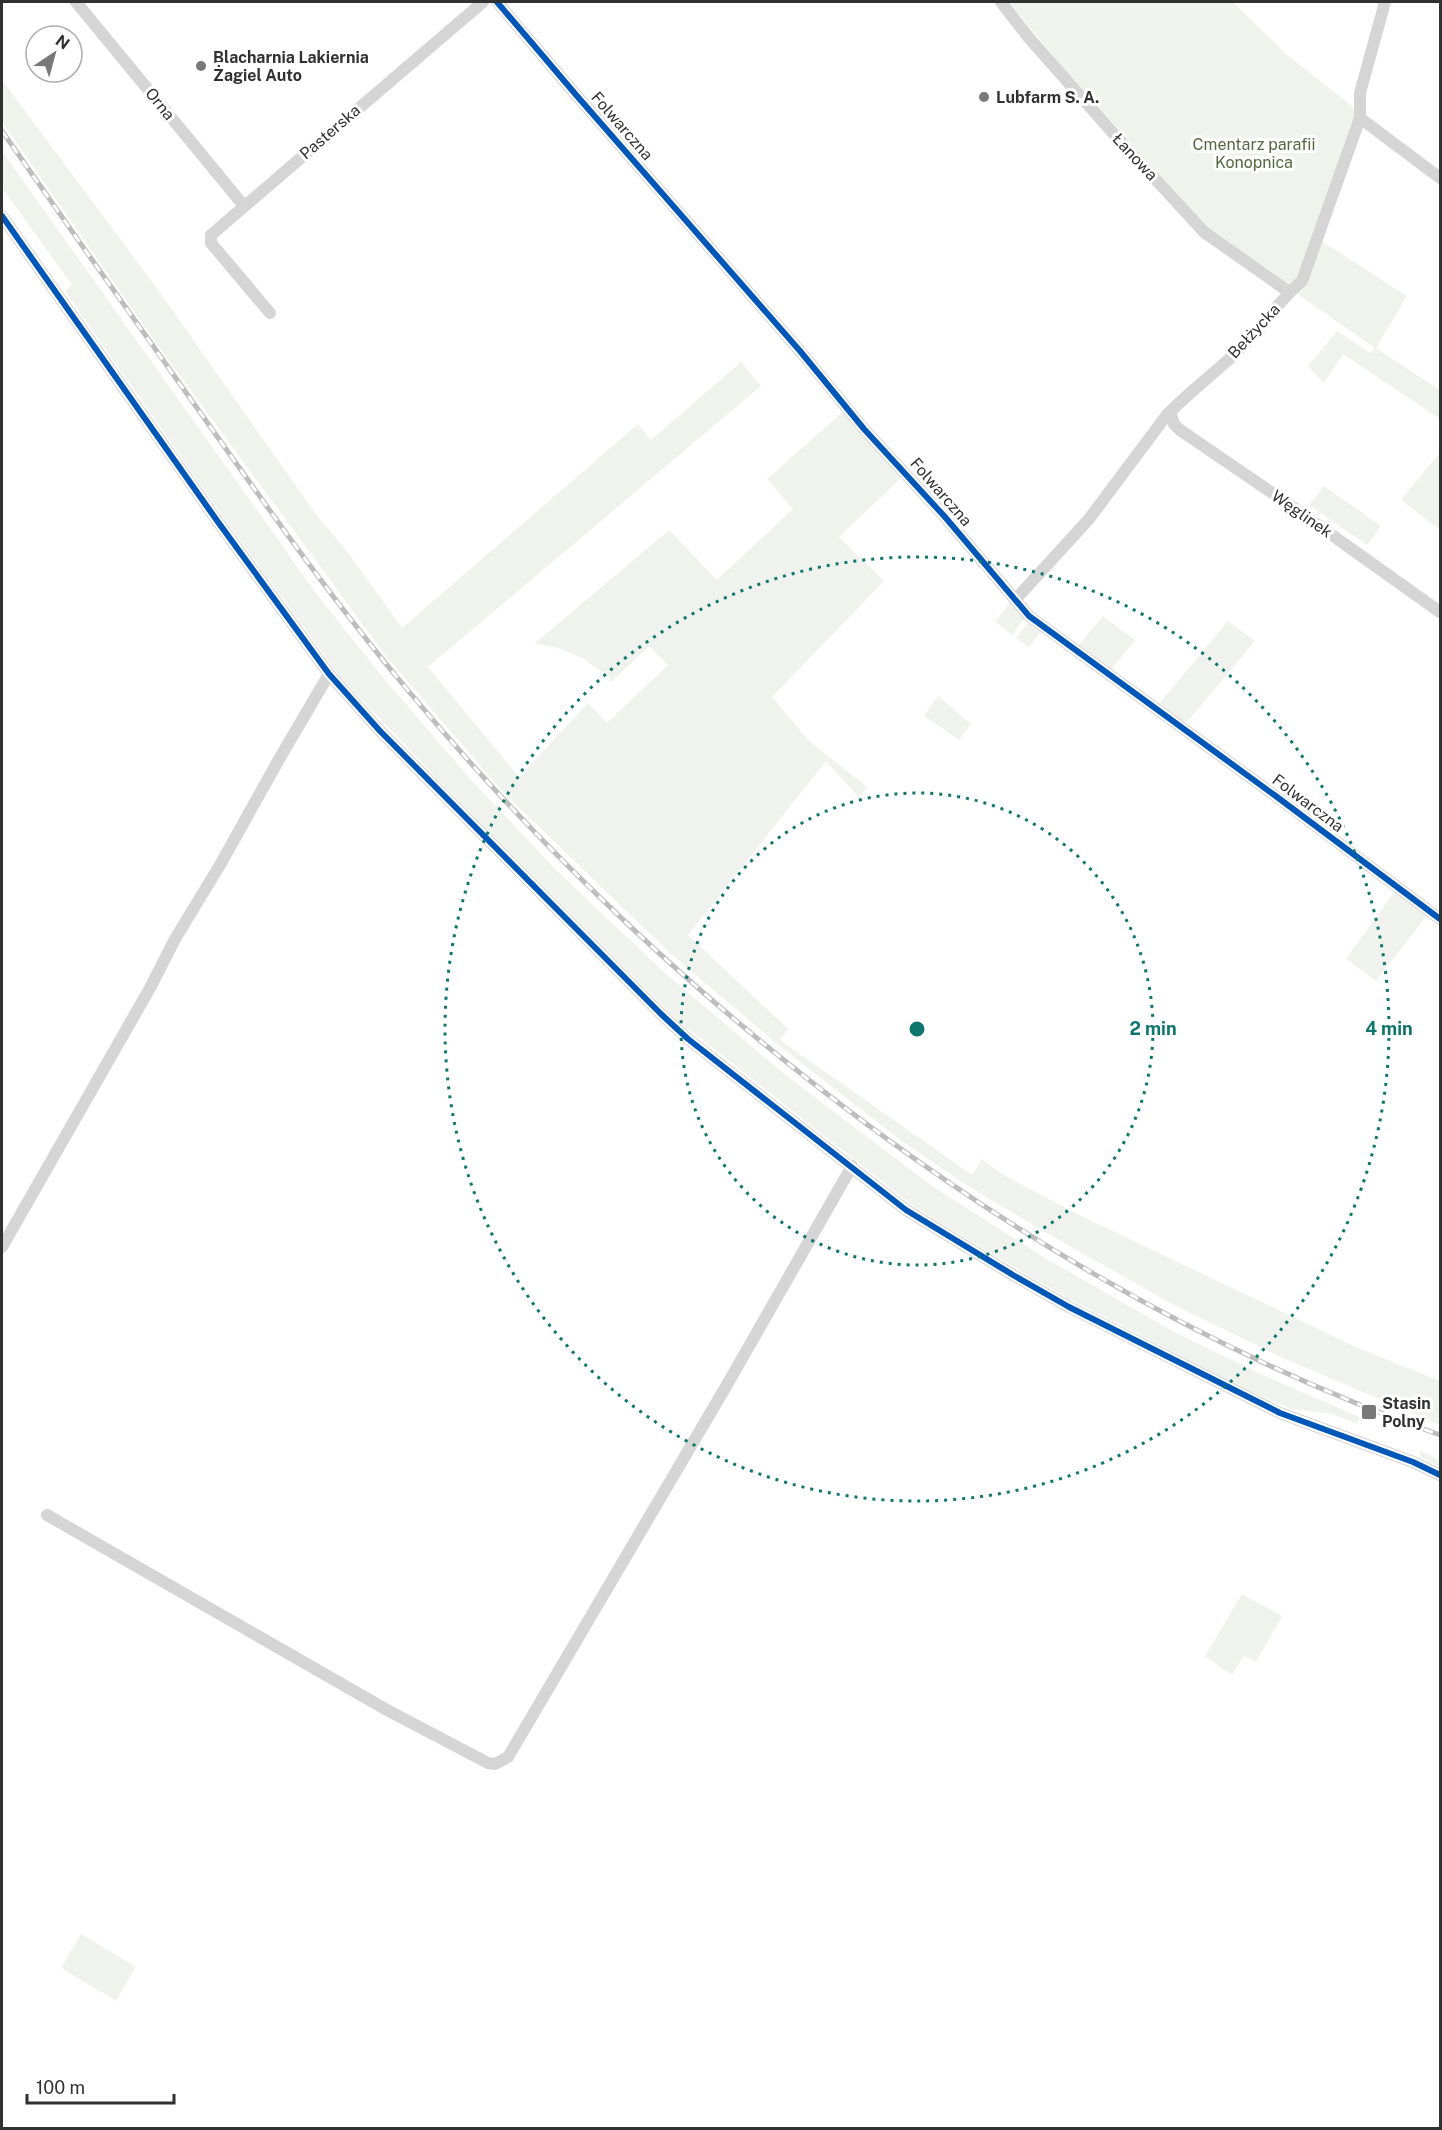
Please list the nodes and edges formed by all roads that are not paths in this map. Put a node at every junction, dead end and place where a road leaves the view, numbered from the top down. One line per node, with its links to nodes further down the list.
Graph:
1 (76, 2): 8 (street, Orna)
2 (483, 2): 8 (street, Pasterska)
3 (498, 2): 13 (street, Folwarczna)
4 (1001, 2): 10 (street, Łanowa)
5 (1385, 2): 6 (street, Bełżycka)
6 (1360, 118): 7 (street); 10 (street, Bełżycka)
7 (1440, 178)
8 (244, 206): 11 (street, Pasterska)
9 (2, 216): 15 (street)
10 (1289, 292): 12 (street, Bełżycka)
11 (270, 313)
12 (1170, 412): 13 (street, Bełżycka); 14 (street, Węglinek)
13 (1015, 600): 16 (street, Folwarczna)
14 (1440, 612)
15 (329, 674): 17 (street); 18 (street)
16 (1440, 919)
17 (852, 1166): 19 (street); 20 (street)
18 (2, 1247)
19 (1440, 1475)
20 (48, 1515)

